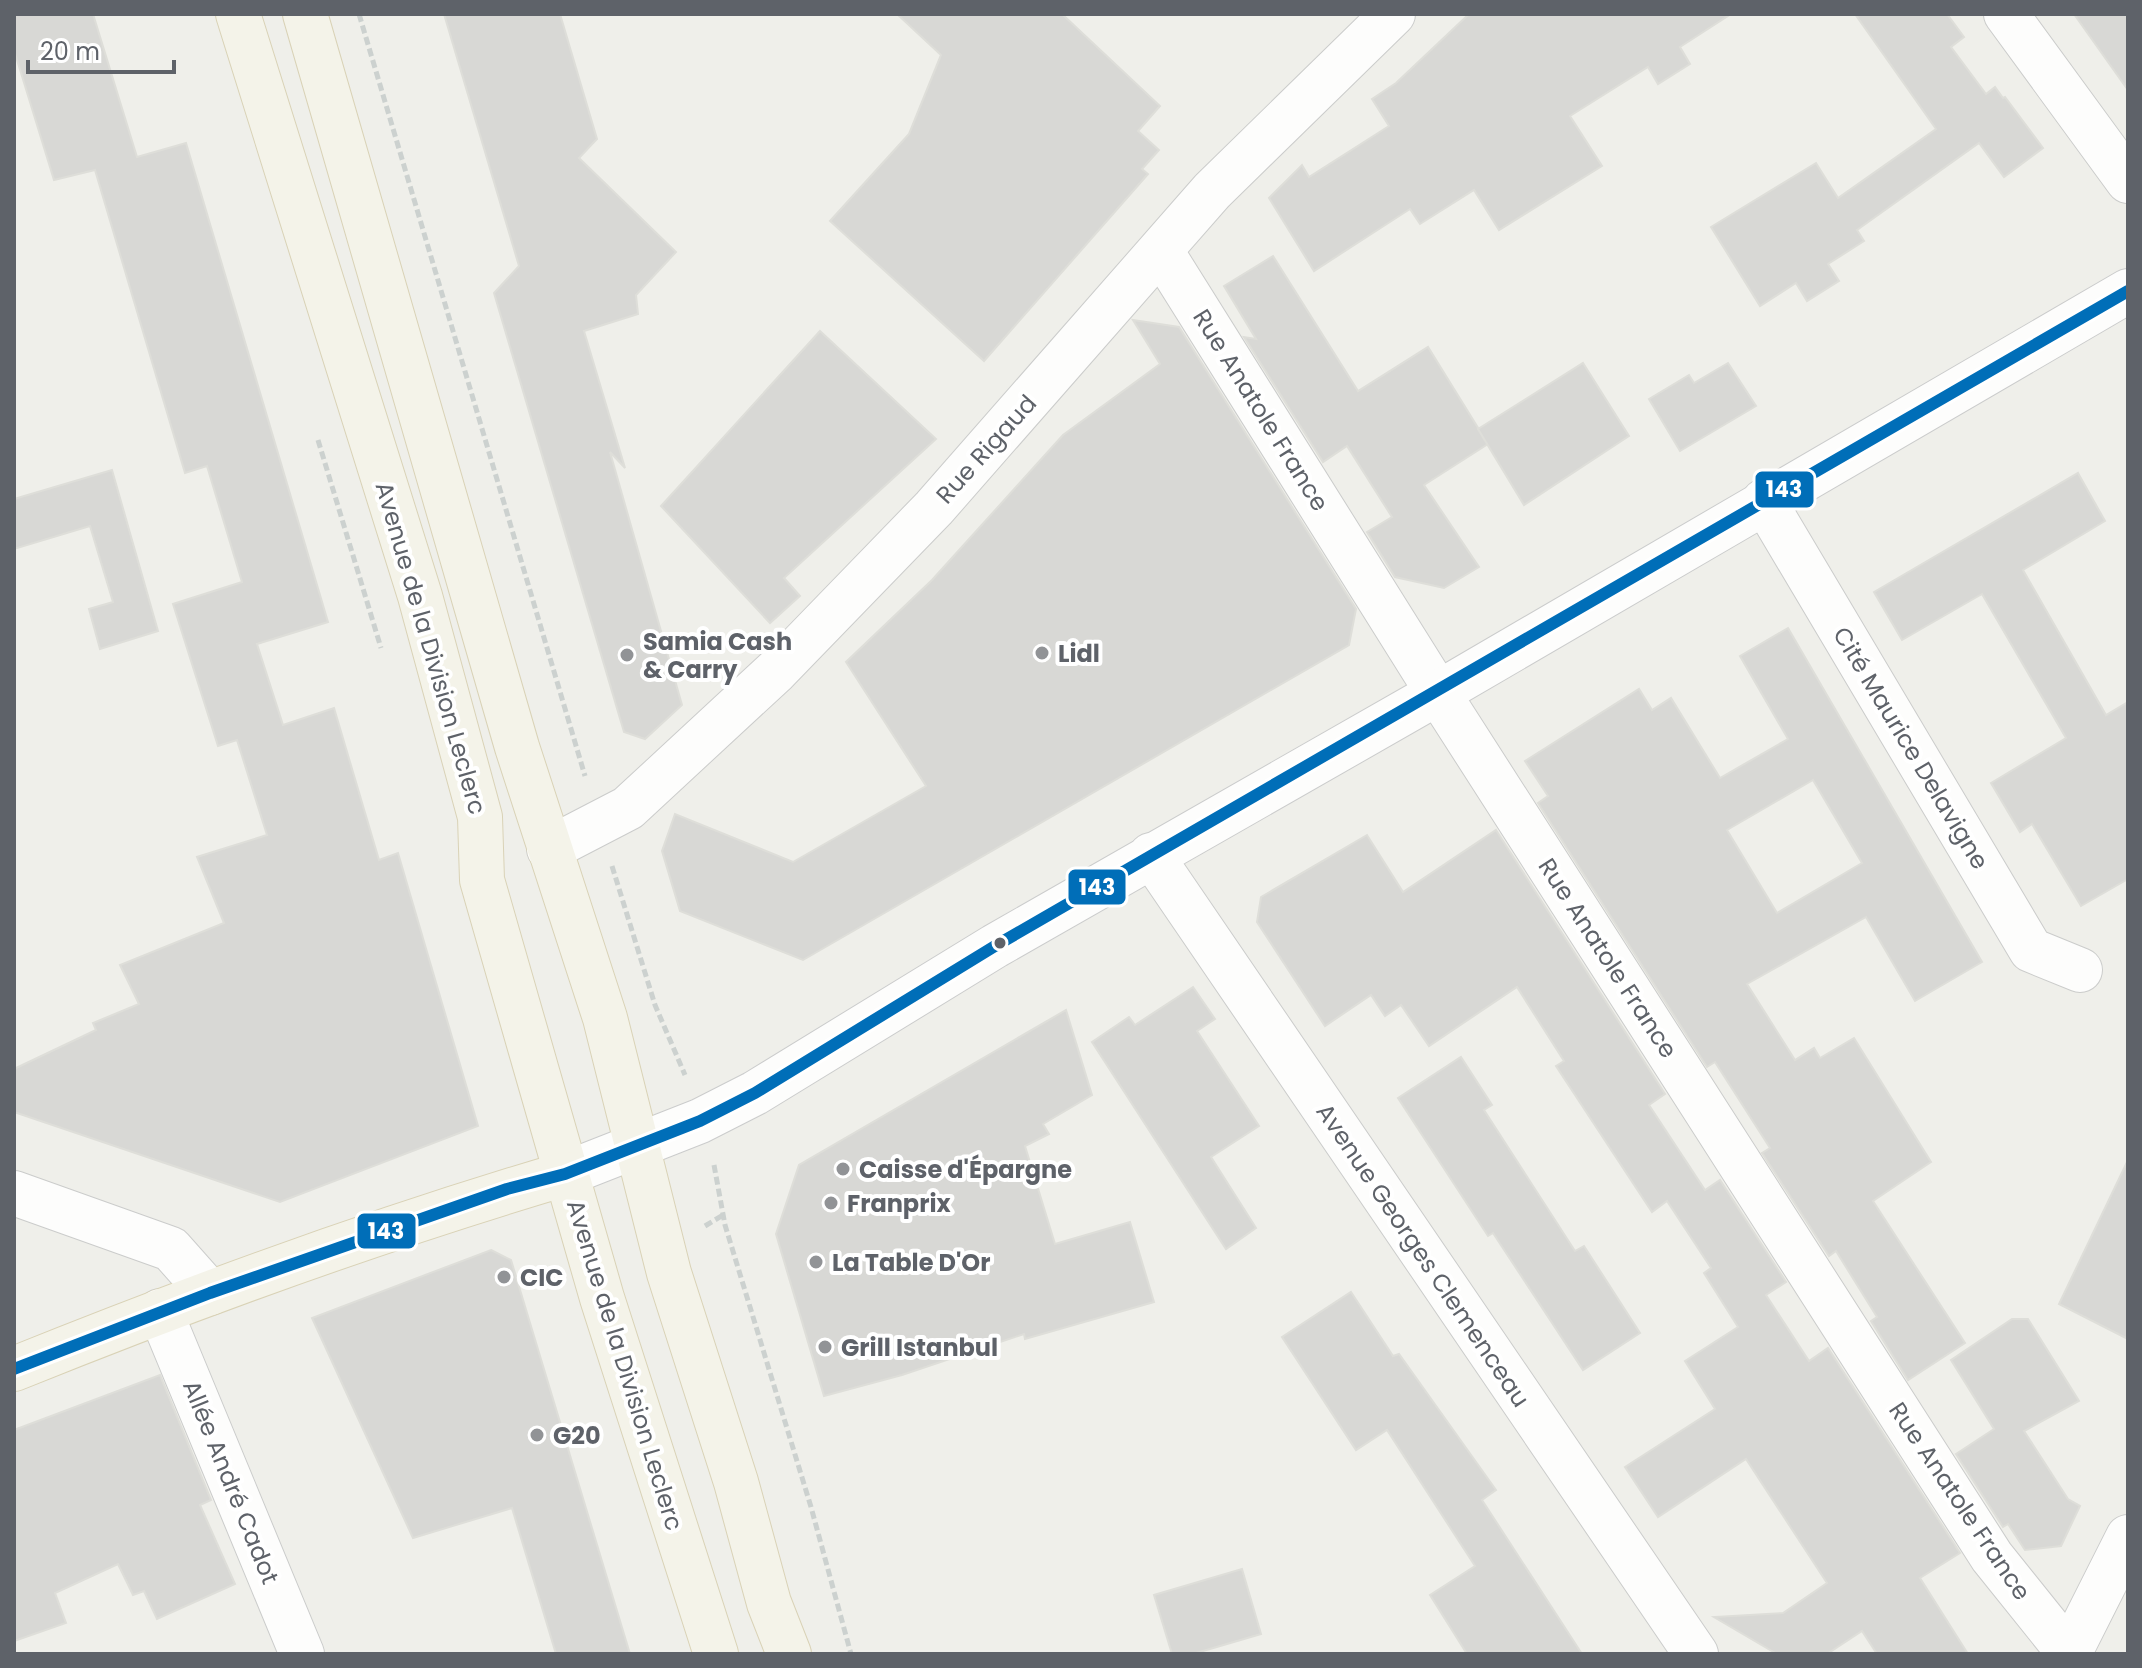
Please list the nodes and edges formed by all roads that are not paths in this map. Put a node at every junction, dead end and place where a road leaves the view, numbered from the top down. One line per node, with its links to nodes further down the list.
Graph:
1 (238, 14): 14 (main road, Avenue de la Division Leclerc)
2 (305, 14): 10 (main road)
3 (1393, 14): 6 (street, Rue Rigaud)
4 (2006, 14): 5 (street)
5 (2128, 181)
6 (1161, 251): 9 (street, Rue Anatole France); 10 (street, Rue Rigaud)
7 (2128, 291): 8 (street)
8 (1764, 501): 9 (street); 12 (street, Cité Maurice Delavigne)
9 (1438, 693): 11 (street); 24 (street, Rue Anatole France)
10 (549, 849): 13 (main road)
11 (1151, 855): 13 (street); 23 (street, Avenue Georges Clemenceau)
12 (2080, 970)
13 (638, 1145): 14 (street); 22 (main road)
14 (565, 1174): 16 (main road); 21 (main road, Avenue de la Division Leclerc)
15 (14, 1193): 16 (street)
16 (210, 1293): 17 (main road)
17 (160, 1311): 18 (main road); 20 (street, Allée André Cadot)
18 (14, 1369)
19 (2128, 1537): 24 (street)
20 (302, 1654)
21 (716, 1654)
22 (789, 1654)
23 (1696, 1654)
24 (2069, 1654)

